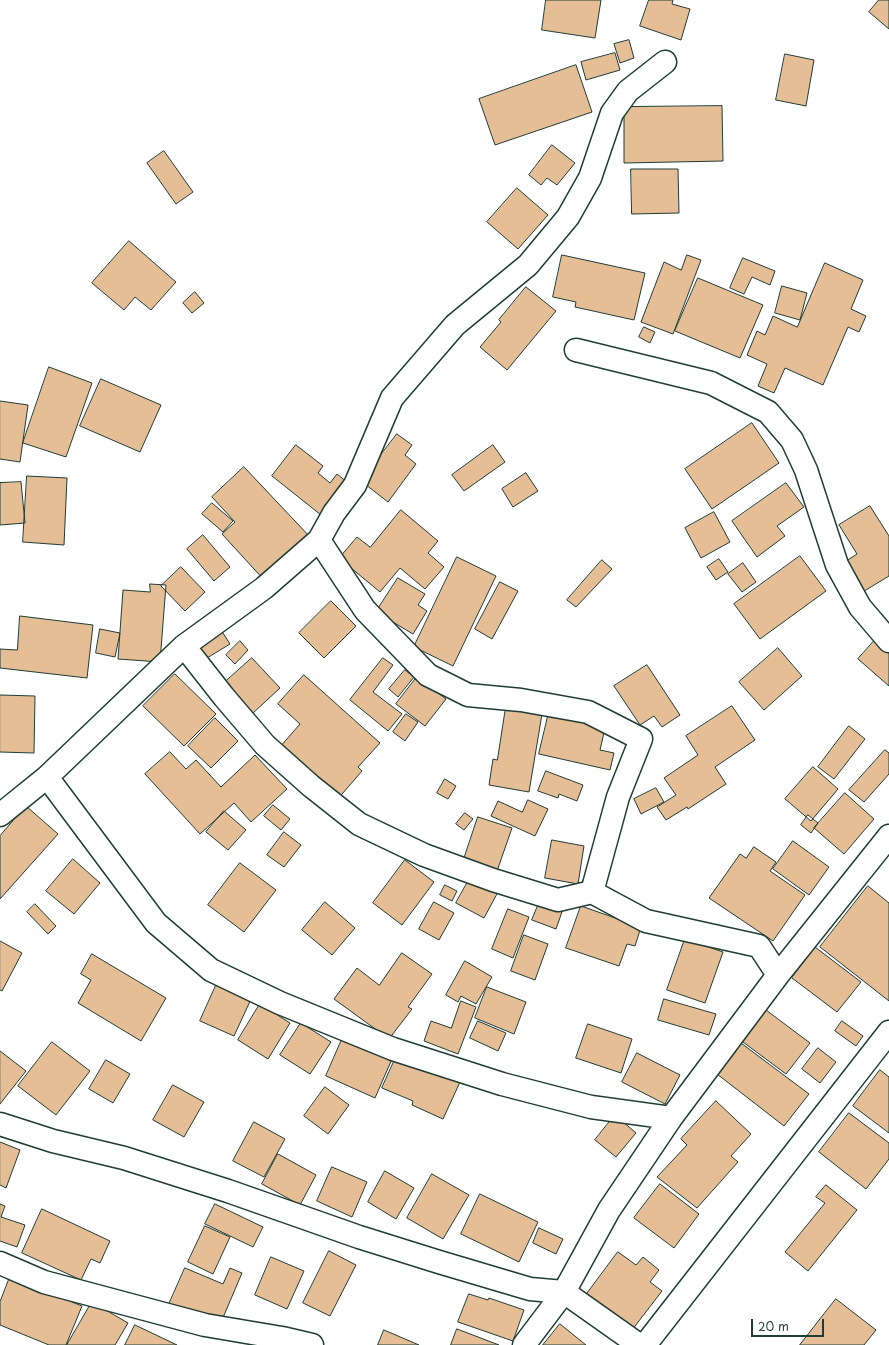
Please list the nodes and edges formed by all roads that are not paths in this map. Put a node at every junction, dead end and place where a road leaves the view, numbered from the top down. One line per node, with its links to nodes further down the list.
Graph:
1 (665, 62): 3 (street)
2 (576, 350): 4 (street)
3 (319, 540): 5 (street); 9 (street)
4 (889, 640)
5 (184, 646): 6 (street); 9 (street)
6 (47, 777): 7 (street); 12 (street)
7 (0, 815)
8 (889, 836): 10 (street)
9 (592, 892): 10 (street)
10 (778, 975): 12 (street)
11 (889, 1032): 19 (street)
12 (670, 1118): 15 (street)
13 (0, 1124): 15 (street)
14 (0, 1264): 16 (street)
15 (564, 1292): 17 (street); 18 (street)
16 (312, 1345)
17 (524, 1345)
18 (639, 1345)
19 (645, 1345)

